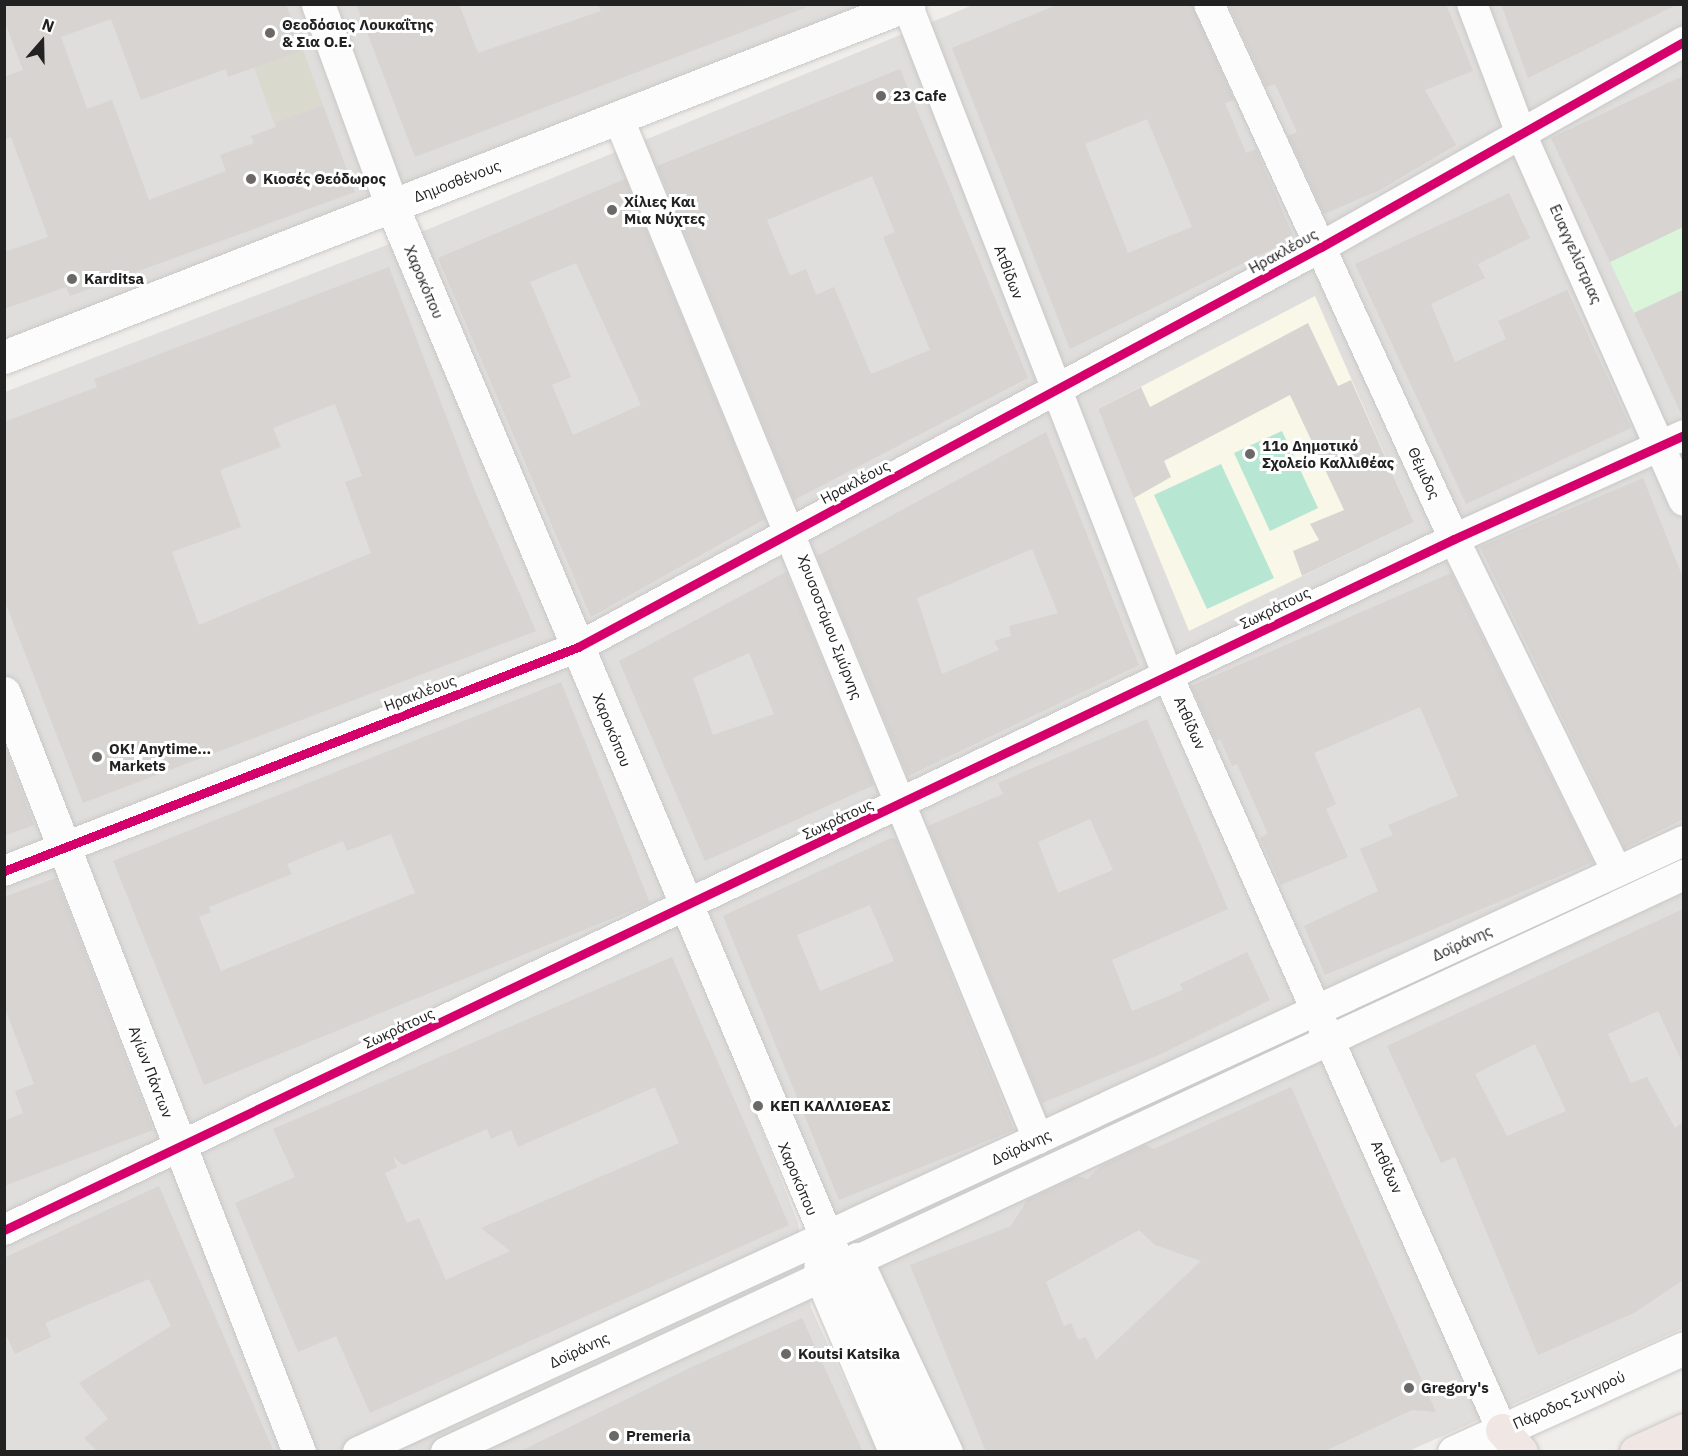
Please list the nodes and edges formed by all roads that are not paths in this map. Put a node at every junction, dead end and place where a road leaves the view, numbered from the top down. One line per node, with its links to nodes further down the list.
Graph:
1 (318, 4): 8 (street, Χαροκόπου)
2 (1209, 4): 9 (street, Θέμιδος)
3 (1472, 4): 7 (street, Ευαγγελίστριας)
4 (908, 5): 6 (street, Δημοσθένους); 11 (street, Ατθίδων)
5 (1683, 42): 7 (street, Ηρακλέους)
6 (618, 117): 8 (street, Δημοσθένους); 14 (street, Χρυσοστόμου Σμύρνης)
7 (1522, 136): 9 (street, Ηρακλέους); 12 (street, Ευαγγελίστριας)
8 (392, 206): 10 (street, Δημοσθένους); 16 (street, Χαροκόπου)
9 (1321, 247): 11 (street, Ηρακλέους); 15 (street, Θέμιδος)
10 (4, 357)
11 (1054, 392): 14 (street, Ηρακλέους); 17 (street, Ατθίδων)
12 (1672, 438): 13 (street, Ευαγγελίστριας); 15 (street, Σωκράτους)
13 (1683, 501)
14 (793, 532): 16 (street, Ηρακλέους); 19 (street, Χρυσοστόμου Σμύρνης)
15 (1454, 539): 17 (street, Σωκράτους); 23 (street, Θέμιδος)
16 (578, 647): 21 (street, Ηρακλέους); 25 (street, Χαροκόπου)
17 (1168, 676): 19 (street, Σωκράτους); 26 (street, Ατθίδων)
18 (4, 693): 21 (street, Αγίων Πάντων)
19 (901, 806): 25 (street, Σωκράτους); 28 (street, Χρυσοστόμου Σμύρνης)
20 (1683, 841): 23 (street, Δοϊράνης)
21 (66, 847): 22 (street, Ηρακλέους); 29 (street, Αγίων Πάντων)
22 (4, 871)
23 (1617, 871): 26 (street, Δοϊράνης)
24 (1683, 875): 27 (street, Δοϊράνης)
25 (686, 909): 29 (street, Σωκράτους); 31 (street, Χαροκόπου)
26 (1317, 1009): 27 (street, Ατθίδων); 28 (street, Δοϊράνης)
27 (1330, 1038): 32 (street, Δοϊράνης); 35 (street, Ατθίδων)
28 (1038, 1139): 31 (street, Δοϊράνης)
29 (180, 1149): 30 (street, Σωκράτους); 36 (street, Αγίων Πάντων)
30 (4, 1230)
31 (822, 1238): 32 (street, Χαροκόπου); 37 (street, Δοϊράνης)
32 (837, 1267): 38 (street, Δοϊράνης); 39 (street, Χαροκόπου); 40 (street, Χαροκόπου); 41 (street, Χαροκόπου)
33 (1683, 1348): 35 (street, Πάροδος Συγγρού)
34 (1683, 1430): 43 (highway)
35 (1510, 1444): 42 (street, Πάροδος Συγγρού)
36 (299, 1452)
37 (357, 1452)
38 (446, 1452)
39 (894, 1452)
40 (917, 1452)
41 (948, 1452)
42 (1454, 1452)
43 (1636, 1452)

